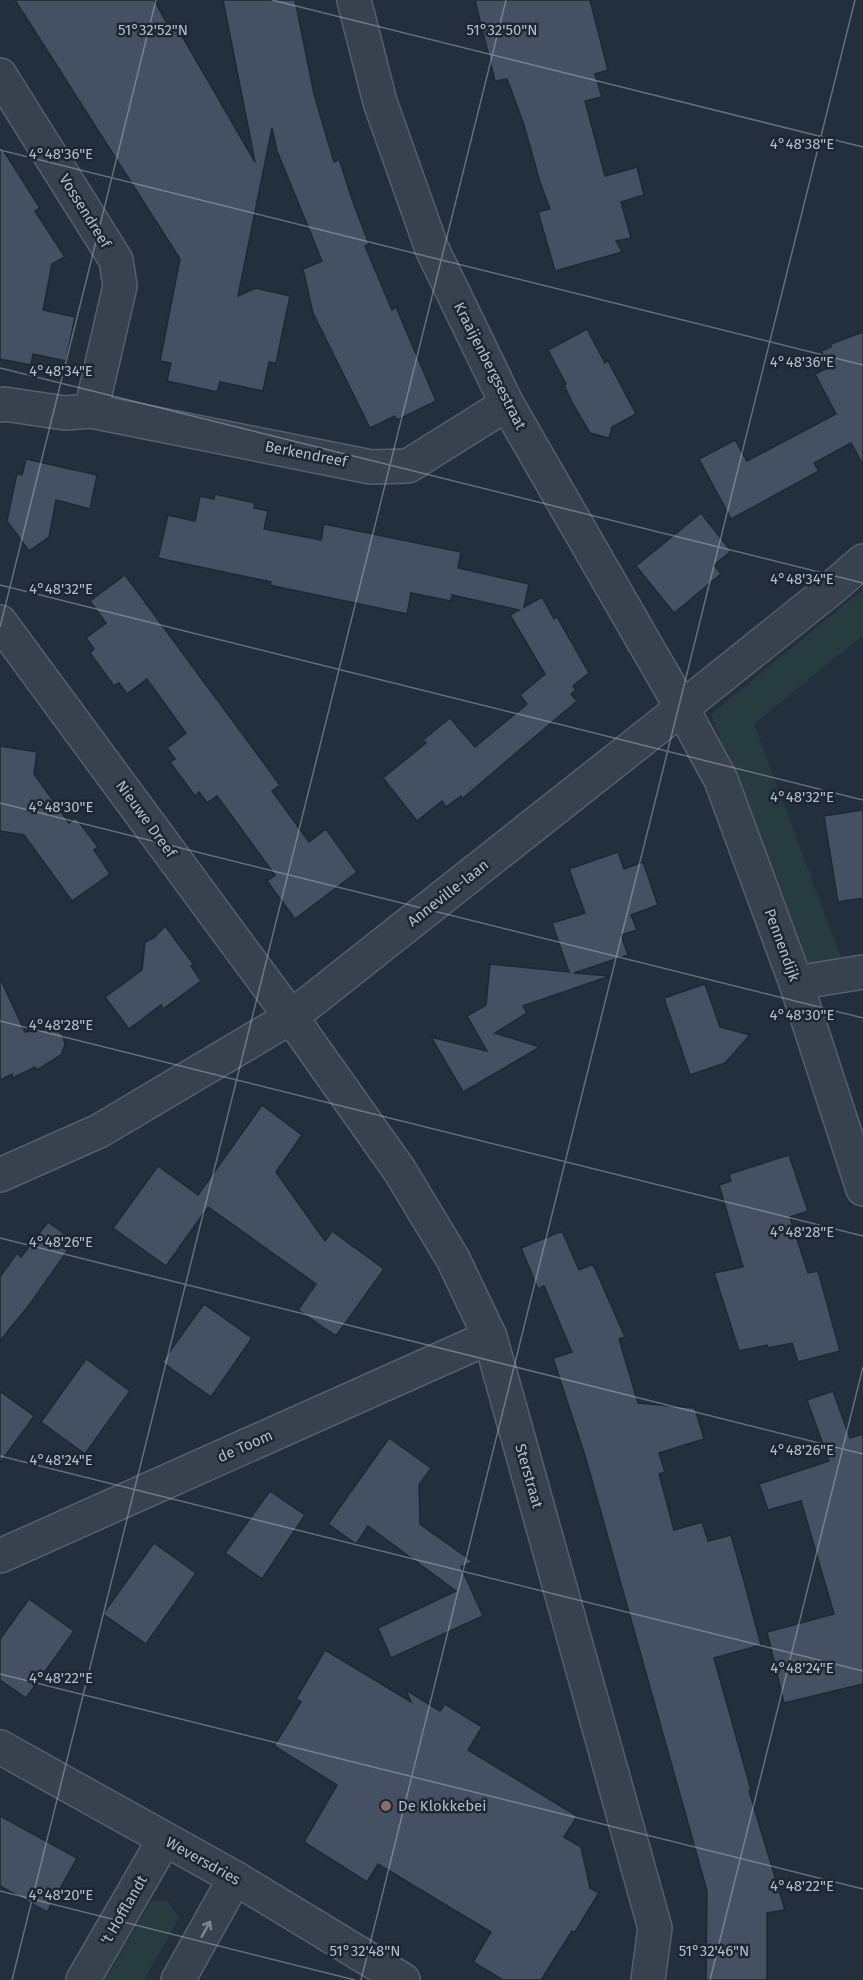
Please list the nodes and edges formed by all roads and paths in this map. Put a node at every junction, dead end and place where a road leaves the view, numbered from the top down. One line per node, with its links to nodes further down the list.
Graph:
1 (354, 0): 3 (street, Kraaijenbergsestraat)
2 (0, 75): 5 (street, Vossendreef)
3 (507, 404): 5 (street, Berkendreef); 8 (street, Kraaijenbergsestraat)
4 (0, 405): 5 (street)
5 (91, 411)
6 (863, 561): 8 (street, Anneville-laan)
7 (0, 622): 11 (street, Nieuwe Dreef)
8 (682, 708): 10 (street, Pennendijk); 11 (street, Anneville-laan)
9 (863, 972): 10 (street)
10 (796, 983): 13 (street, Pennendijk)
11 (291, 1017): 12 (street, Anneville-laan); 14 (street, Sterstraat)
12 (0, 1175)
13 (863, 1189)
14 (490, 1337): 15 (street, de Toom); 22 (street, Sterstraat)
15 (0, 1556)
16 (0, 1747): 17 (street, Weversdries)
17 (164, 1840): 18 (street, Weversdries); 19 (street, 't Hofflandt)
18 (235, 1878): 20 (street, one-way to 18); 21 (street, Weversdries)
19 (83, 1980)
20 (178, 1980)
21 (403, 1980)
22 (648, 1980)

